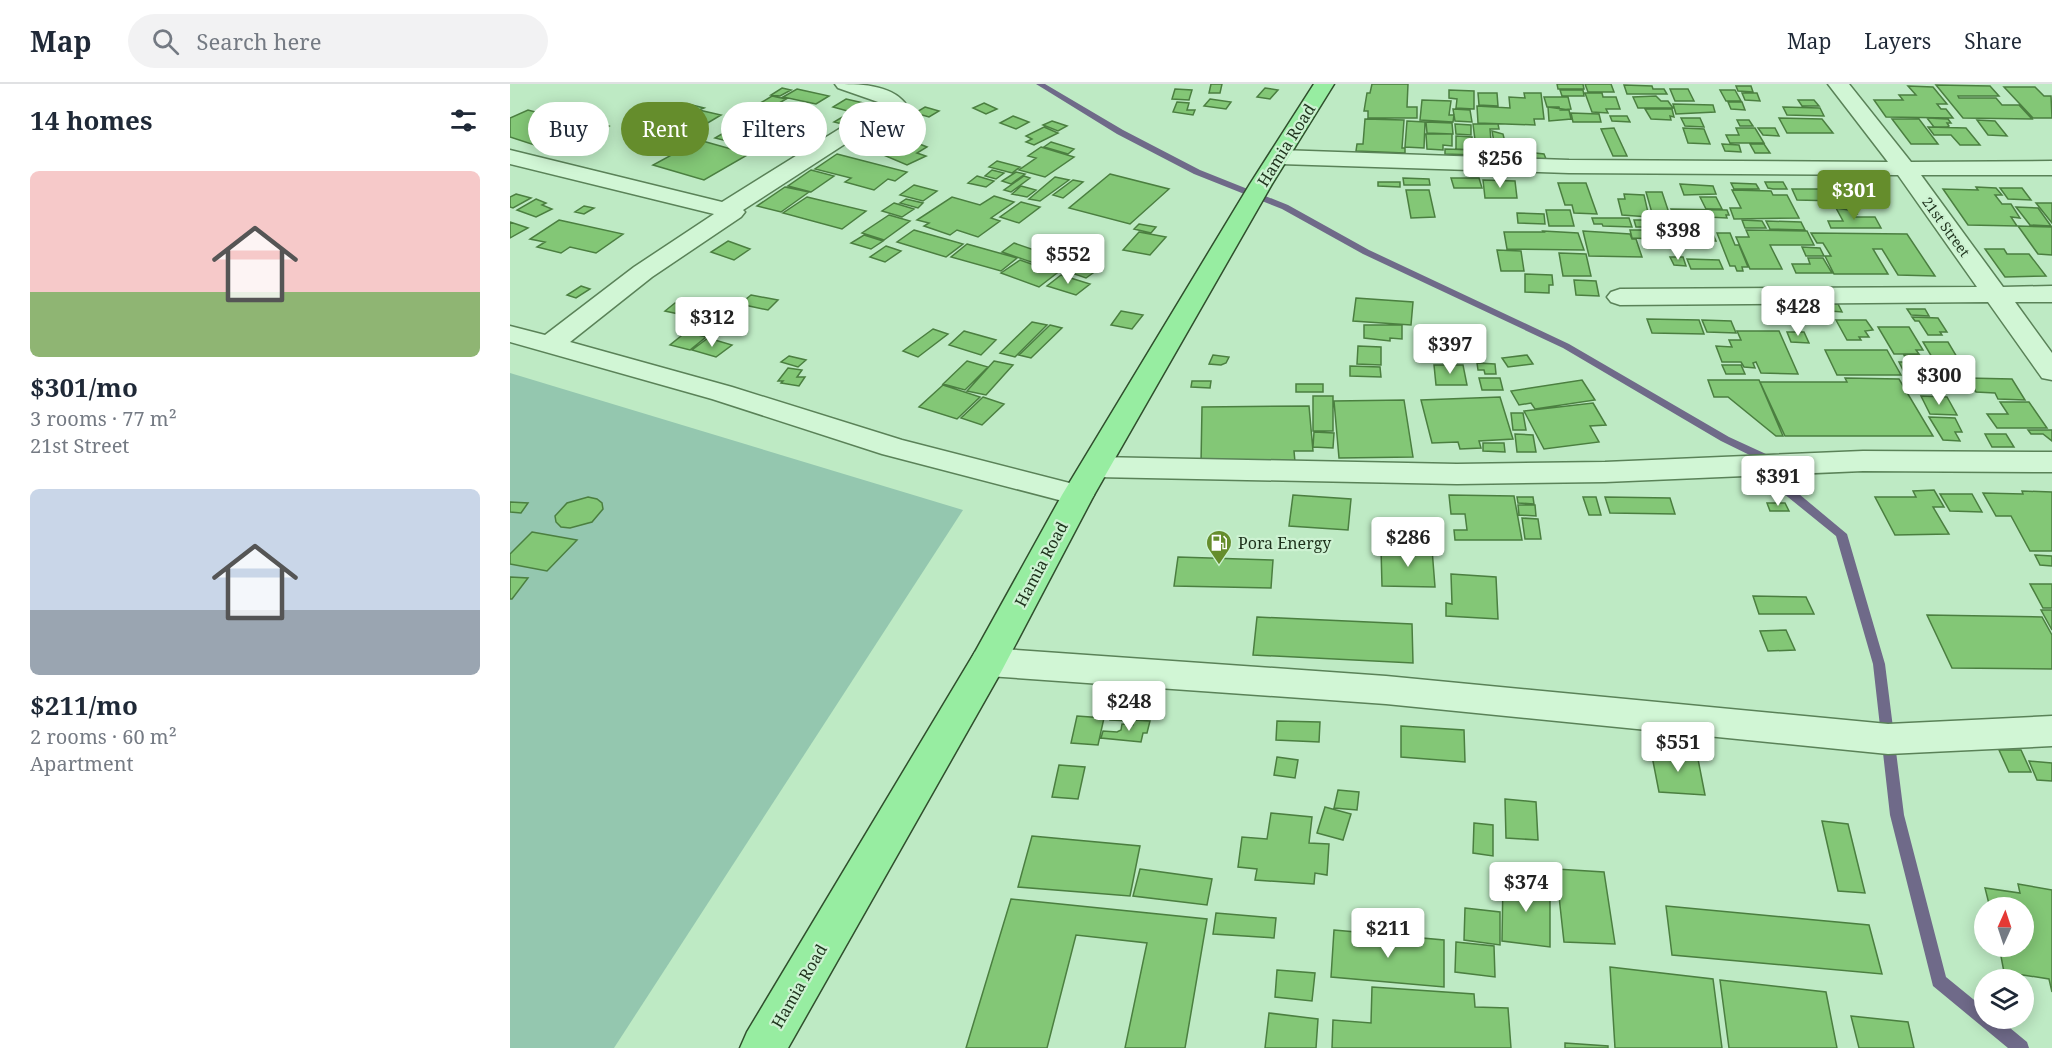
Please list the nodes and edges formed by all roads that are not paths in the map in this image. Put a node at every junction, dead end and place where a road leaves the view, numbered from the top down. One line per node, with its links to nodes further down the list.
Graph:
1 (844, 84): 8 (street)
2 (1324, 84): 5 (main road, Hamia Road)
3 (1838, 84): 7 (street, 21st Street)
4 (510, 157): 8 (street)
5 (1280, 157): 7 (street); 16 (main road, Hamia Road)
6 (2052, 168): 7 (street)
7 (1905, 169): 9 (street, 21st Street)
8 (725, 211): 13 (street)
9 (1995, 294): 10 (street); 11 (street); 14 (street, 21st Street)
10 (2052, 294)
11 (1620, 297)
12 (510, 334): 13 (street)
13 (549, 345): 16 (street)
14 (2052, 372)
15 (2052, 462): 16 (street)
16 (1087, 481): 17 (main road, Hamia Road)
17 (988, 662): 18 (street); 19 (main road, Hamia Road)
18 (2052, 731)
19 (763, 1048)

